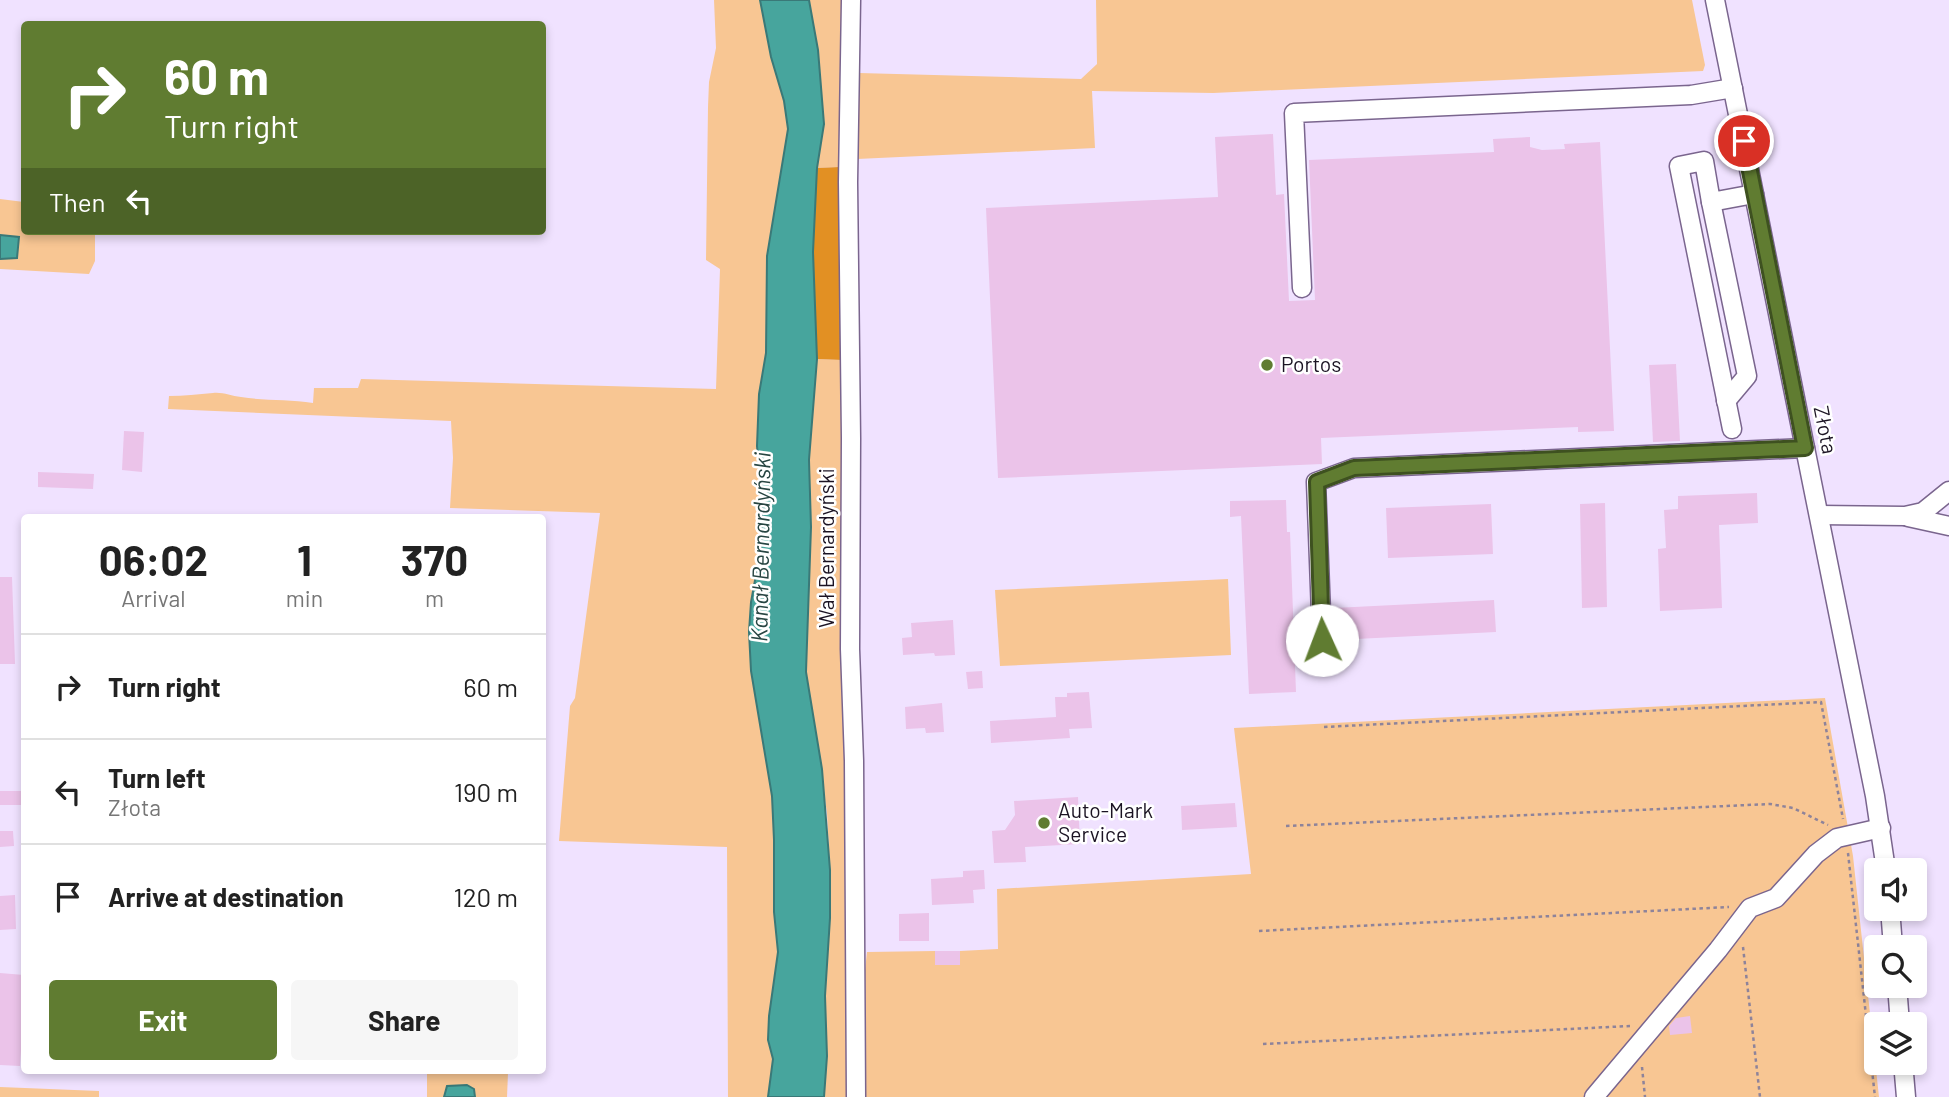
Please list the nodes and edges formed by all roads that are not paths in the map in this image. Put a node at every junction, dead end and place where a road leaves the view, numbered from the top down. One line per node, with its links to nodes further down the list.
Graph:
1 (851, 0): 18 (street, Wał Bernardyński)
2 (1715, 0): 3 (street, Złota)
3 (1733, 88): 4 (street, Złota); 6 (street)
4 (1754, 194): 5 (street); 9 (street, Złota)
5 (1711, 202): 7 (street); 7 (street)
6 (1301, 288)
7 (1726, 401): 8 (street)
8 (1732, 429)
9 (1805, 448): 11 (street, Złota); 14 (street)
10 (1949, 491): 12 (street)
11 (1819, 515): 12 (street); 15 (street, Złota)
12 (1905, 516): 13 (street)
13 (1949, 526)
14 (1322, 640)
15 (1881, 828): 16 (street, Złota); 19 (street)
16 (1885, 858)
17 (1904, 1075): 20 (street)
18 (856, 1097)
19 (1594, 1097)
20 (1906, 1097)

